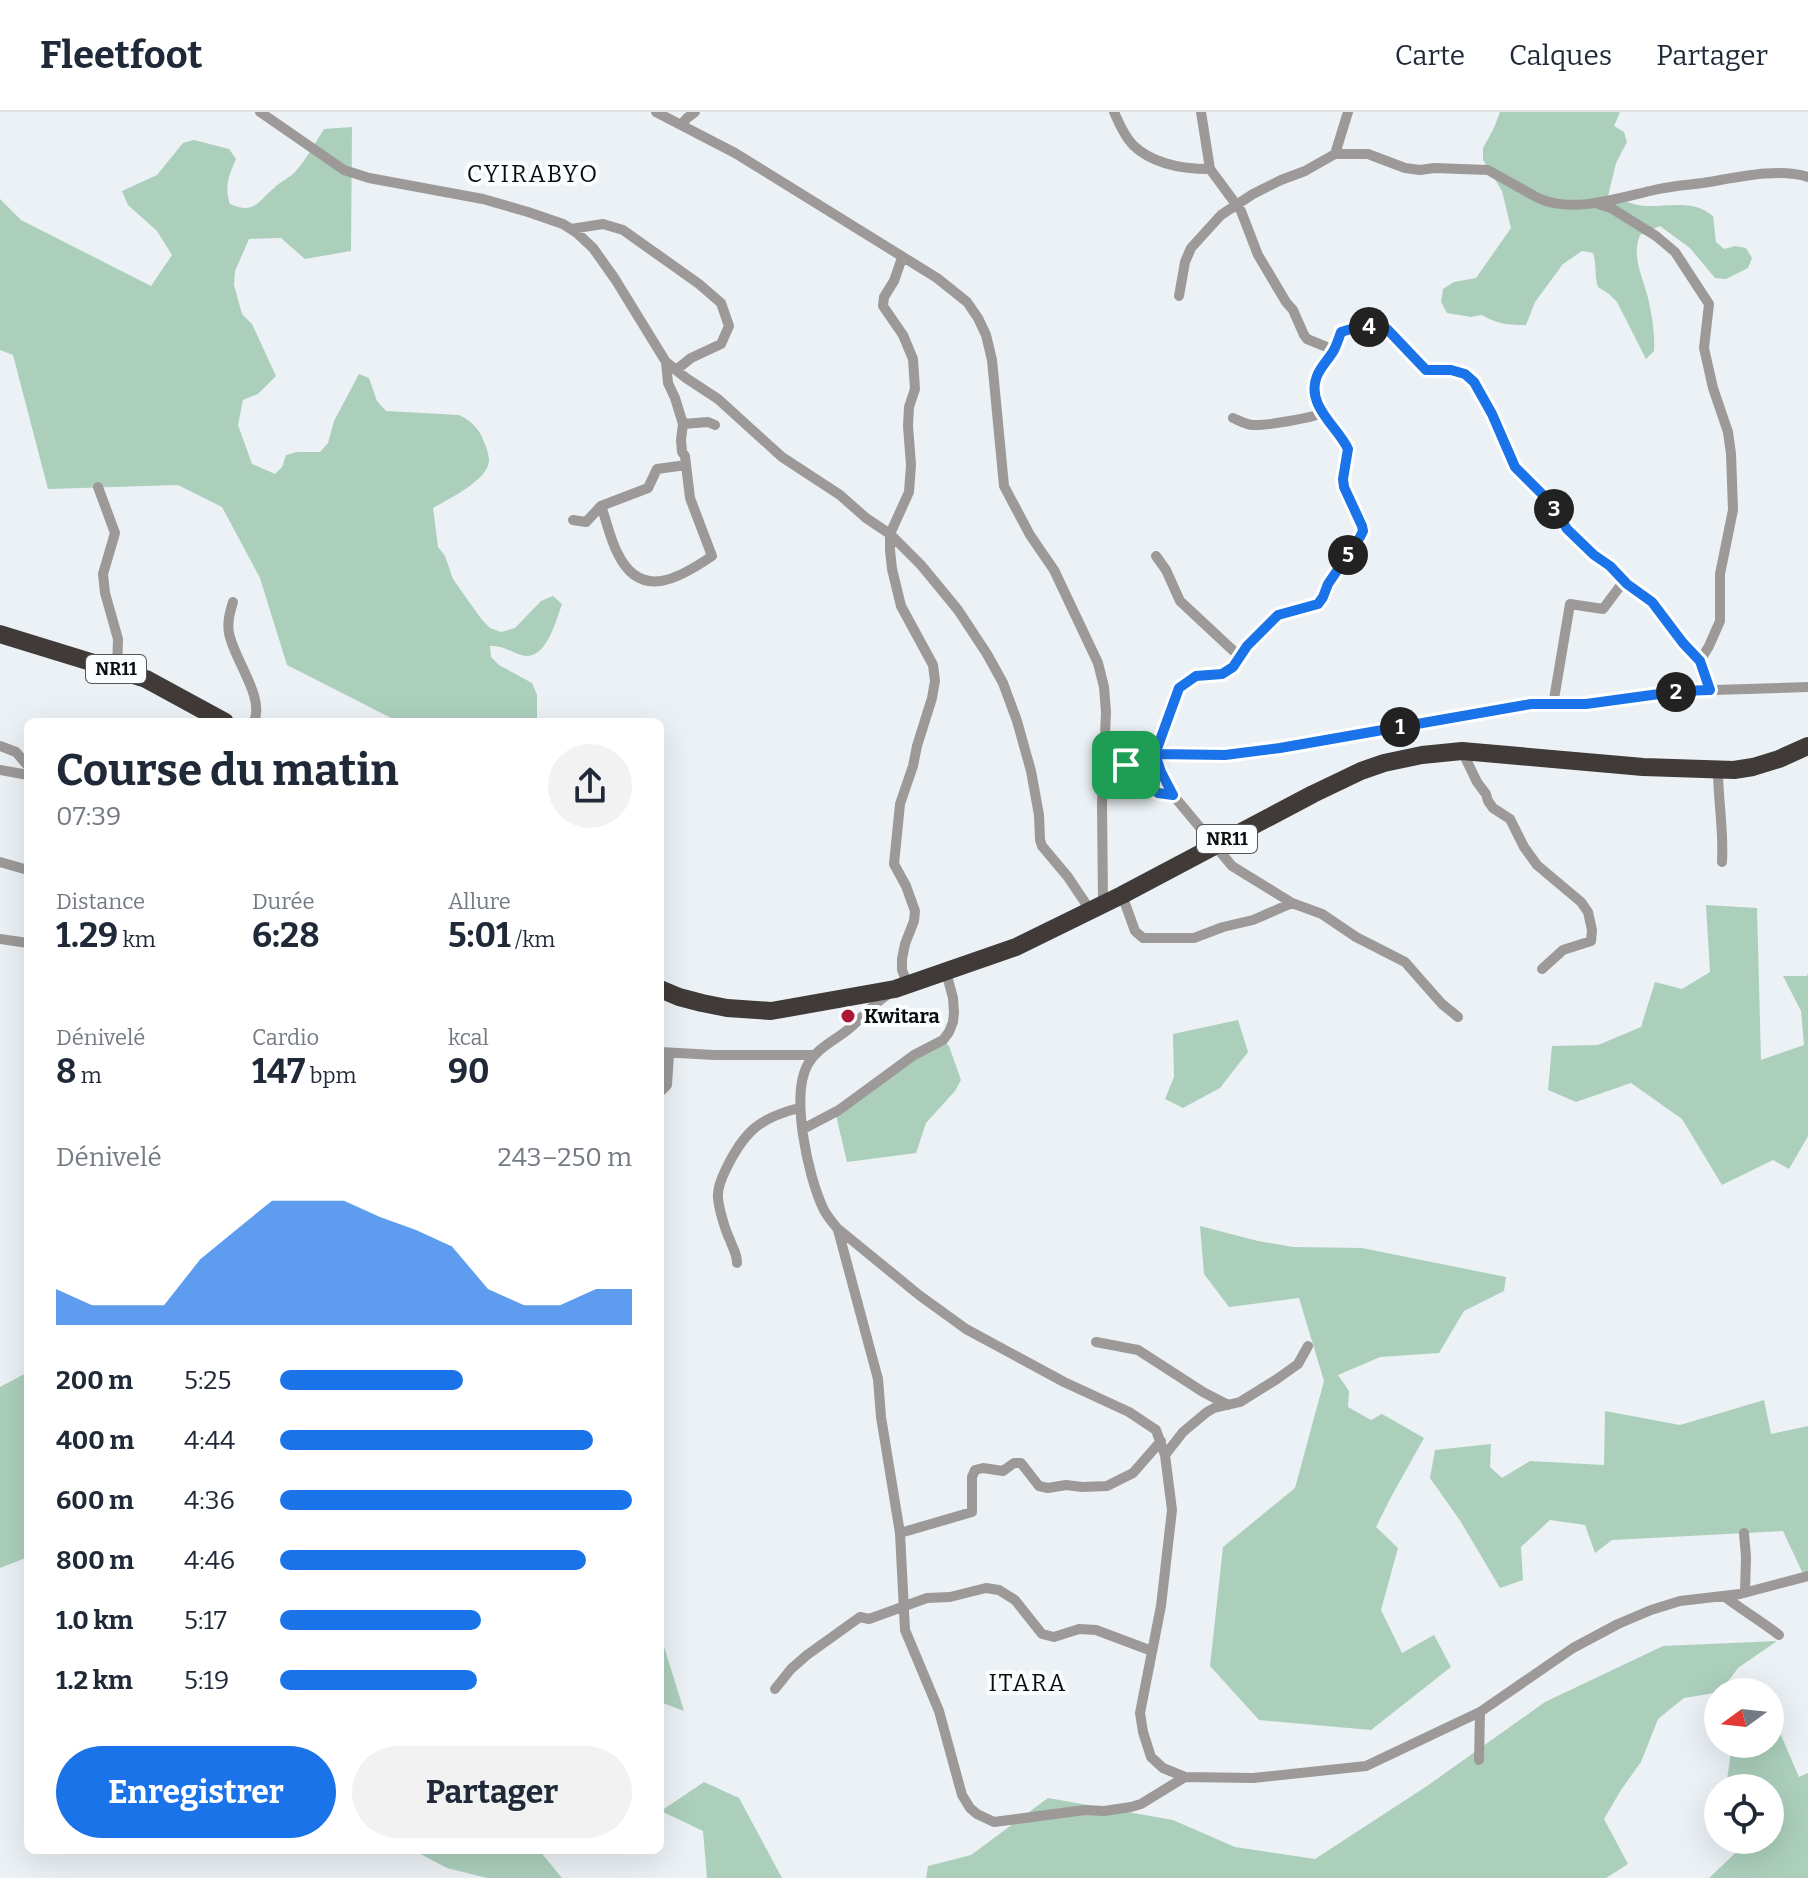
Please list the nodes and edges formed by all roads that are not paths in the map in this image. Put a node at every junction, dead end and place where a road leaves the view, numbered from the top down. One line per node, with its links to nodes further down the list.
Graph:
1 (260, 112): 13 (street)
2 (656, 112): 7 (street)
3 (695, 112): 7 (street)
4 (1114, 112): 9 (street)
5 (1201, 112): 9 (street)
6 (1348, 112): 8 (street)
7 (681, 125): 14 (street)
8 (1335, 154): 11 (street); 12 (street)
9 (1210, 169): 12 (street)
10 (1808, 177): 11 (street)
11 (1597, 203): 33 (street)
12 (1236, 204): 15 (street); 16 (street)
13 (571, 229): 17 (street); 18 (street)
14 (902, 258): 27 (street); 41 (street)
15 (1179, 296)
16 (1334, 350): 19 (street); 29 (street)
17 (666, 362): 18 (street); 21 (street)
18 (676, 370): 27 (street)
19 (1323, 413): 20 (street); 32 (street)
20 (1233, 418)
21 (683, 424): 22 (street); 23 (street)
22 (715, 425)
23 (686, 465): 25 (street); 25 (street)
24 (98, 487): 34 (street)
25 (601, 506): 26 (street)
26 (573, 520)
27 (890, 534): 57 (street); 62 (street)
28 (1156, 556): 32 (street)
29 (1624, 581): 33 (street); 37 (street)
30 (233, 602): 39 (street)
31 (5, 639): 34 (highway, NR11)
32 (1240, 657): 44 (street)
33 (1700, 661): 36 (street)
34 (117, 670): 38 (highway, NR11)
35 (1808, 687): 36 (street)
36 (1710, 690): 37 (street)
37 (1553, 705): 44 (street)
38 (218, 718)
39 (256, 718)
40 (0, 746): 45 (street)
41 (1104, 746): 46 (street); 57 (street)
42 (1808, 746): 48 (highway, NR11)
43 (1462, 751): 48 (highway, NR11); 51 (highway, NR11); 60 (street)
44 (1155, 754): 46 (street); 50 (street)
45 (24, 761)
46 (1126, 765): 50 (street)
47 (0, 770): 49 (street)
48 (1718, 770): 53 (street)
49 (24, 774)
50 (1173, 795): 51 (street)
51 (1215, 845): 55 (highway, NR11); 56 (street)
52 (0, 862): 54 (street)
53 (1722, 862)
54 (24, 869)
55 (1122, 895): 56 (street); 57 (highway, NR11)
56 (1292, 903): 64 (street)
57 (1097, 906): 61 (highway, NR11)
58 (0, 939): 59 (street)
59 (24, 942)
60 (1542, 969)
61 (946, 972): 62 (highway, NR11); 69 (street)
62 (901, 987): 63 (highway, NR11); 66 (street)
63 (664, 991)
64 (1458, 1017)
65 (664, 1053): 66 (street); 67 (street)
66 (814, 1055): 68 (street)
67 (664, 1088)
68 (799, 1108): 69 (street); 71 (street)
69 (803, 1129): 70 (street)
70 (837, 1228): 75 (street); 77 (street)
71 (737, 1263)
72 (1096, 1342): 74 (street)
73 (1308, 1346): 74 (street)
74 (1228, 1405): 76 (street)
75 (1161, 1441): 76 (street); 77 (street)
76 (1165, 1455): 84 (street)
77 (900, 1533): 82 (street)
78 (1744, 1533): 80 (street)
79 (1808, 1576): 80 (street)
80 (1745, 1592): 81 (street)
81 (1724, 1596): 83 (street); 86 (street)
82 (903, 1606): 84 (street); 85 (street); 88 (street)
83 (1779, 1635)
84 (1152, 1651): 88 (street)
85 (775, 1689)
86 (1480, 1712): 87 (street); 88 (street)
87 (1479, 1760)
88 (1185, 1777)

